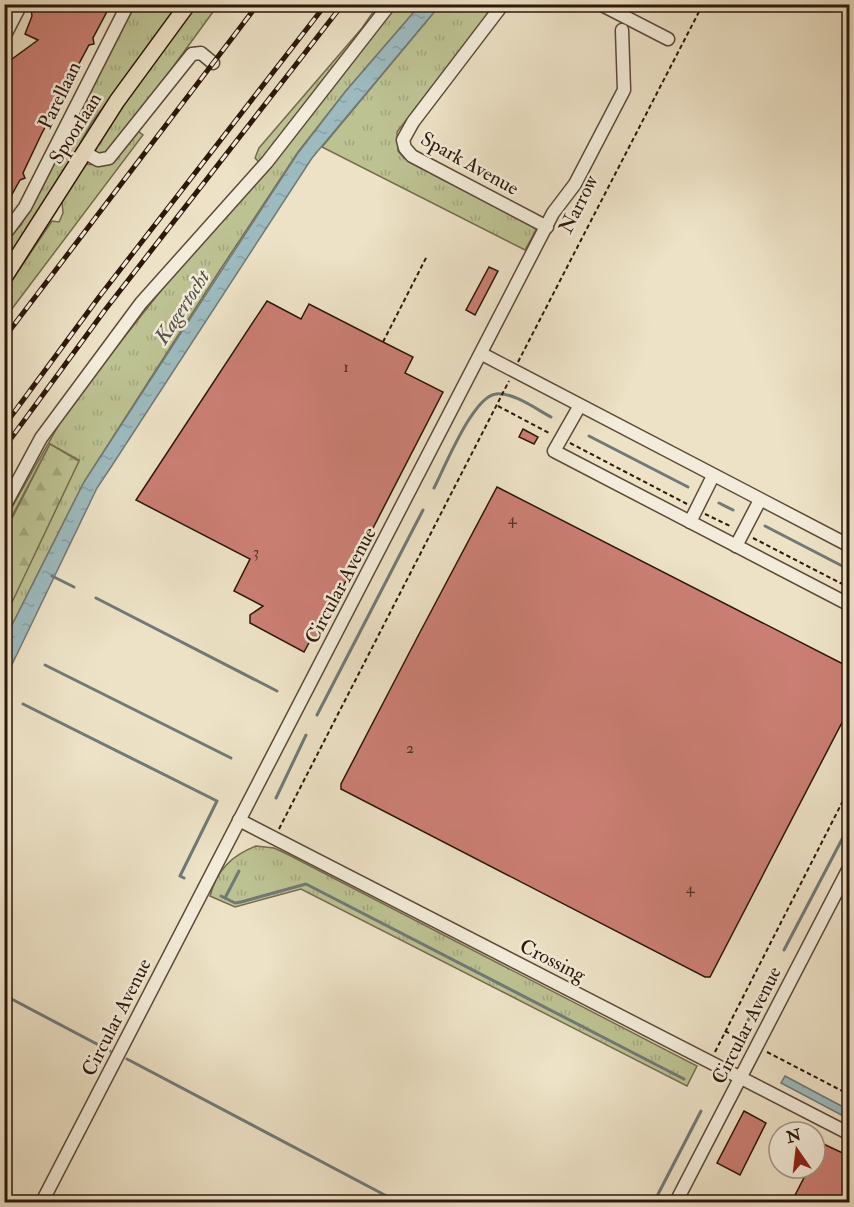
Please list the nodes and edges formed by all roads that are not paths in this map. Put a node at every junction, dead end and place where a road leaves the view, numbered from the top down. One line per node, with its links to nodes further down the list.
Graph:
1 (21, 4): 8 (street)
2 (128, 4): 13 (street, Parellaan)
3 (188, 4): 11 (main road, Spoorlaan)
4 (390, 4): 19 (street)
5 (503, 4): 12 (street, Spark Avenue)
6 (600, 4): 9 (street)
7 (622, 30): 12 (street, Narrow)
8 (4, 37)
9 (668, 39)
10 (213, 63): 11 (street)
11 (84, 153): 14 (main road, Spoorlaan)
12 (547, 227): 15 (street, Narrow)
13 (4, 228)
14 (4, 278)
15 (482, 354): 16 (street); 24 (street, Circular Avenue)
16 (579, 407): 17 (street); 20 (street)
17 (714, 476): 18 (street); 20 (street)
18 (760, 500): 21 (street); 22 (street)
19 (4, 507)
20 (690, 522): 21 (street)
21 (736, 546): 23 (street)
22 (849, 546)
23 (849, 605)
24 (239, 820): 26 (street, Crossing); 28 (street, Circular Avenue)
25 (849, 866): 26 (street, Circular Avenue)
26 (740, 1078): 27 (street, Crossing); 29 (street, Circular Avenue)
27 (849, 1134)
28 (42, 1203)
29 (676, 1203)

